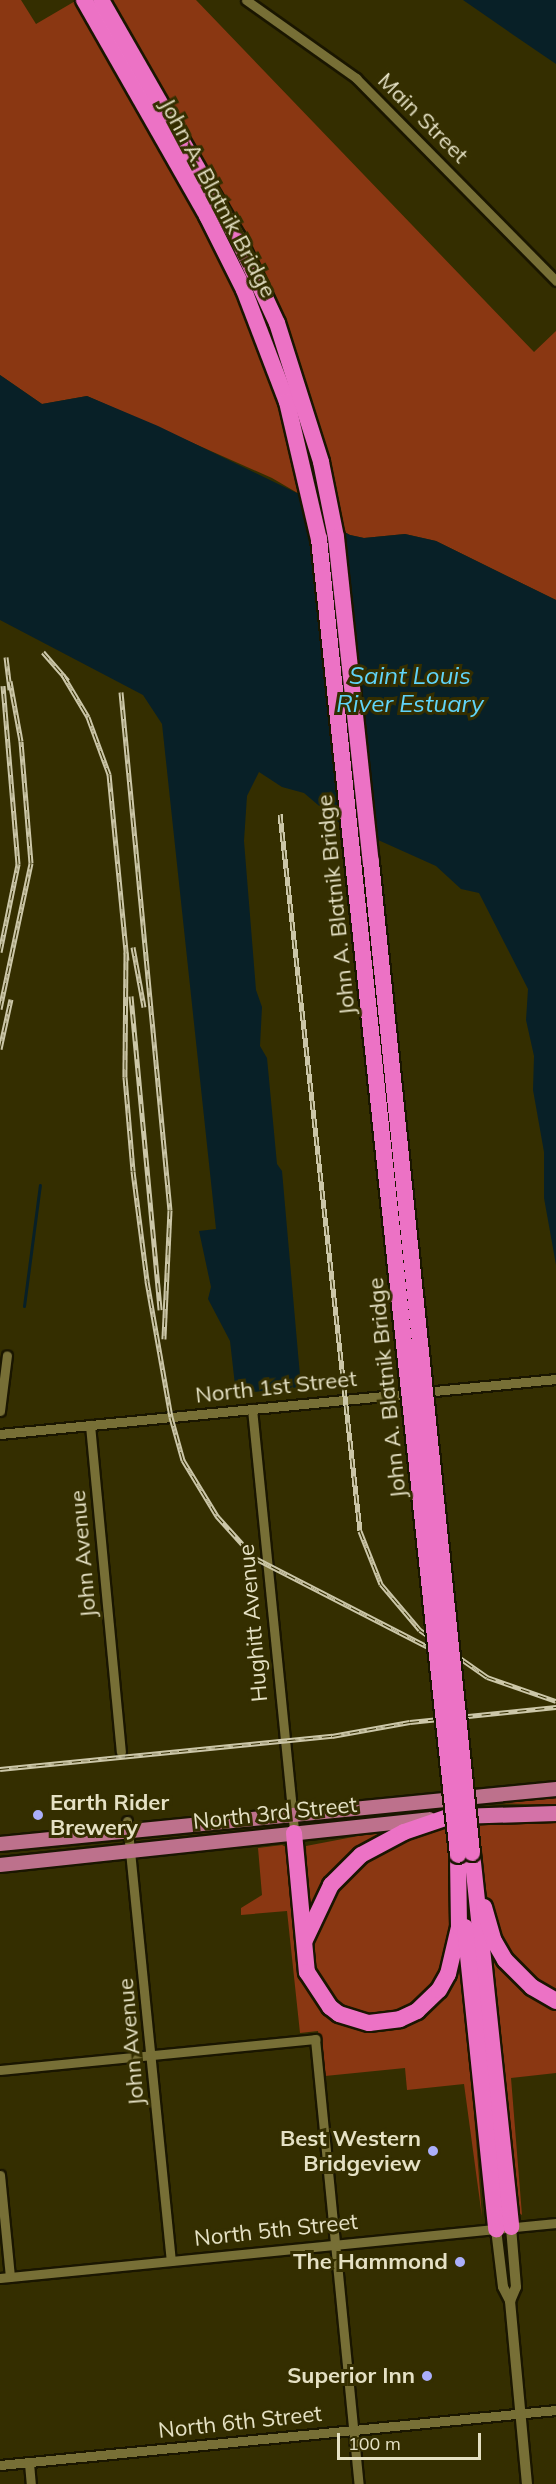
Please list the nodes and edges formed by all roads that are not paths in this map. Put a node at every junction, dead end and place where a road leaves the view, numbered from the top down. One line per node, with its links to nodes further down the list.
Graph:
1 (84, 0): 20 (highway, John A. Blatnik Bridge, bridge)
2 (101, 0): 20 (highway, John A. Blatnik Bridge, bridge)
3 (246, 0): 4 (street, Main Street)
4 (556, 281)
5 (7, 1355): 8 (street)
6 (556, 1378): 7 (street, North 1st Street)
7 (252, 1409): 9 (street, North 1st Street); 14 (street, Hughitt Avenue)
8 (0, 1411)
9 (90, 1425): 10 (street, North 1st Street); 11 (street, John Avenue)
10 (0, 1434)
11 (121, 1752)
12 (556, 1789): 14 (main road, North 3rd Street)
13 (556, 1813): 15 (highway, North 3rd Street)
14 (292, 1814): 16 (main road, North 3rd Street); 17 (street, Hughitt Avenue)
15 (451, 1816): 17 (main road, North 3rd Street); 22 (highway)
16 (127, 1826): 18 (main road, North 3rd Street); 19 (street, John Avenue)
17 (294, 1833): 19 (main road, North 3rd Street); 22 (highway)
18 (0, 1844)
19 (130, 1851): 21 (main road, North 3rd Street); 24 (street, John Avenue)
20 (465, 1854): 22 (highway); 23 (highway); 28 (highway)
21 (0, 1865)
22 (303, 1946)
23 (556, 2001)
24 (152, 2055): 25 (street); 29 (street); 30 (street, John Avenue)
25 (0, 2070)
26 (0, 2175): 31 (street)
27 (556, 2223): 28 (street, North 5th Street)
28 (504, 2228): 29 (street, North 5th Street); 34 (street)
29 (336, 2244): 30 (street, North 5th Street); 35 (street)
30 (171, 2261): 31 (street, North 5th Street)
31 (10, 2277): 32 (street, North 5th Street)
32 (0, 2278)
33 (556, 2410): 34 (street, North 6th Street)
34 (520, 2413): 35 (street, North 6th Street); 40 (street)
35 (355, 2430): 36 (street, North 6th Street); 39 (street)
36 (29, 2463): 37 (street, North 6th Street); 38 (street)
37 (0, 2465)
38 (31, 2484)
39 (359, 2484)
40 (528, 2484)

